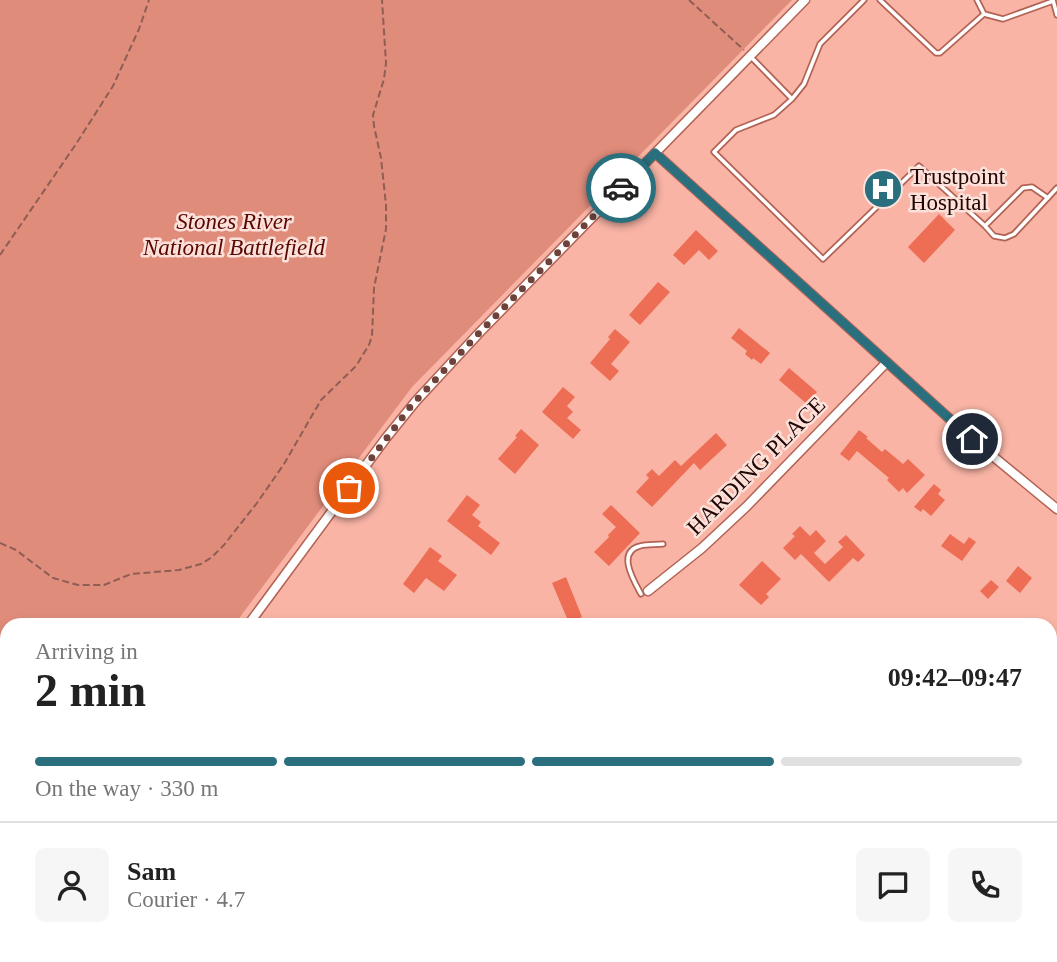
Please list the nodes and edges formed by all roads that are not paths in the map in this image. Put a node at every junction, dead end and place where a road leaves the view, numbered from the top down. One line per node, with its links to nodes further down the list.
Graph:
1 (805, 0): 8 (street)
2 (864, 0): 9 (lane)
3 (880, 0): 6 (lane)
4 (977, 0): 6 (lane)
5 (1053, 0): 6 (lane); 7 (lane)
6 (984, 14)
7 (1057, 15)
8 (750, 56): 9 (lane); 10 (street)
9 (792, 99): 13 (lane)
10 (655, 153): 14 (street); 18 (street)
11 (1057, 188): 12 (lane)
12 (1048, 198): 13 (lane); 13 (lane)
13 (985, 226)
14 (887, 362): 15 (street); 17 (street, HARDING PLACE)
15 (1057, 509)
16 (663, 544): 17 (lane)
17 (644, 592)
18 (253, 618)

